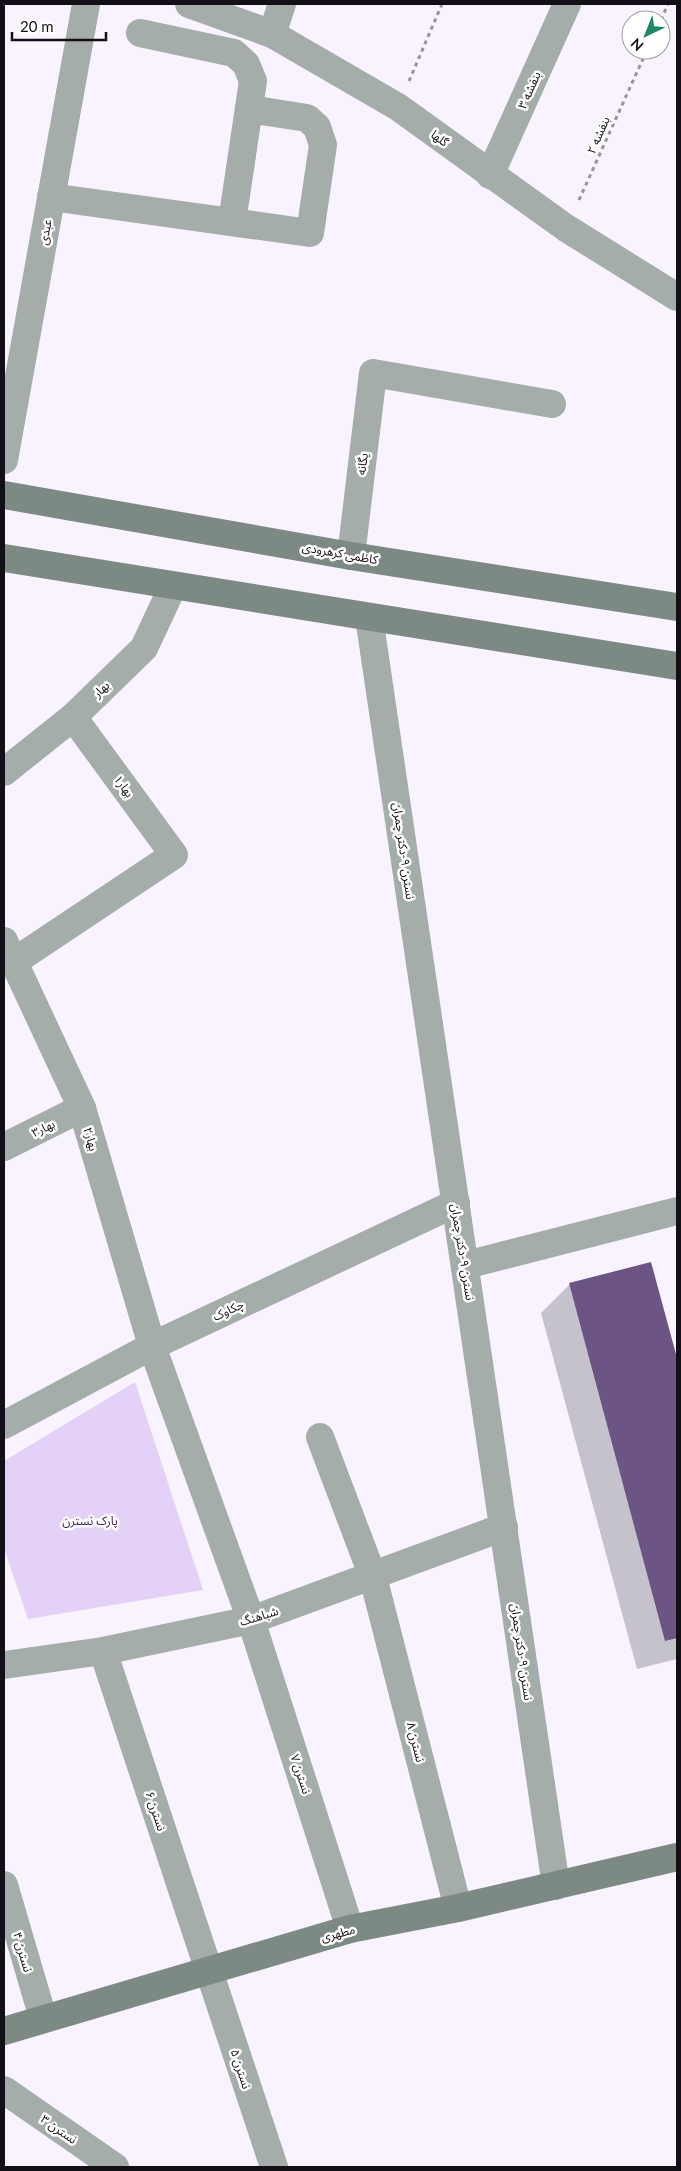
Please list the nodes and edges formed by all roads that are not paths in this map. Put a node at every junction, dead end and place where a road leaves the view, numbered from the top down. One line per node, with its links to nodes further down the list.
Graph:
1 (86, 4): 9 (street, عبدی)
2 (189, 4): 6 (street, گلها)
3 (282, 4): 6 (street)
4 (567, 4): 8 (street, بنفشه ۳)
5 (140, 33): 7 (street)
6 (272, 34): 8 (street, گلها)
7 (249, 109): 10 (street); 10 (street)
8 (490, 175): 11 (street, گلها)
9 (51, 197): 10 (street); 13 (street, عبدی)
10 (232, 222)
11 (677, 297)
12 (552, 404): 15 (street, یگانه)
13 (4, 460)
14 (4, 495): 15 (main road, کاظمی کرهرودی)
15 (351, 556): 18 (main road, کاظمی کرهرودی)
16 (4, 558): 17 (main road)
17 (173, 586): 19 (main road); 21 (street, بهار)
18 (677, 607)
19 (369, 618): 20 (main road); 26 (street, نسترن ۹-دکتر چمران)
20 (677, 666)
21 (73, 717): 22 (street, بهار); 23 (street, بهار۱)
22 (4, 772)
23 (9, 951): 24 (street, بهار۲)
24 (82, 1108): 25 (street, بهار۳); 29 (street, بهار۲)
25 (4, 1147)
26 (456, 1203): 28 (street, نسترن ۹-دکتر چمران); 29 (street, چکاوک)
27 (677, 1211): 28 (street)
28 (466, 1265): 32 (street, نسترن ۹-دکتر چمران)
29 (152, 1346): 30 (street, چکاوک); 34 (street, بهار۲)
30 (4, 1425)
31 (320, 1437): 33 (street, نسترن ۸)
32 (504, 1528): 33 (street, شباهنگ); 39 (street, نسترن ۹-دکتر چمران)
33 (374, 1577): 34 (street, شباهنگ); 40 (street, نسترن ۸)
34 (251, 1620): 35 (street, شباهنگ); 41 (street, نسترن ۷)
35 (103, 1651): 36 (street, شباهنگ); 42 (street, نسترن ۶)
36 (4, 1665)
37 (677, 1857): 39 (main road, مطهری)
38 (4, 1885): 43 (street, نسترن ۴)
39 (556, 1886): 40 (main road, مطهری)
40 (458, 1908): 41 (main road, مطهری)
41 (350, 1929): 42 (main road, مطهری)
42 (209, 1970): 43 (main road, مطهری); 47 (street, نسترن ۵)
43 (43, 2018): 44 (main road, مطهری)
44 (4, 2031)
45 (4, 2090): 46 (street, نسترن ۳)
46 (115, 2167)
47 (274, 2167)

